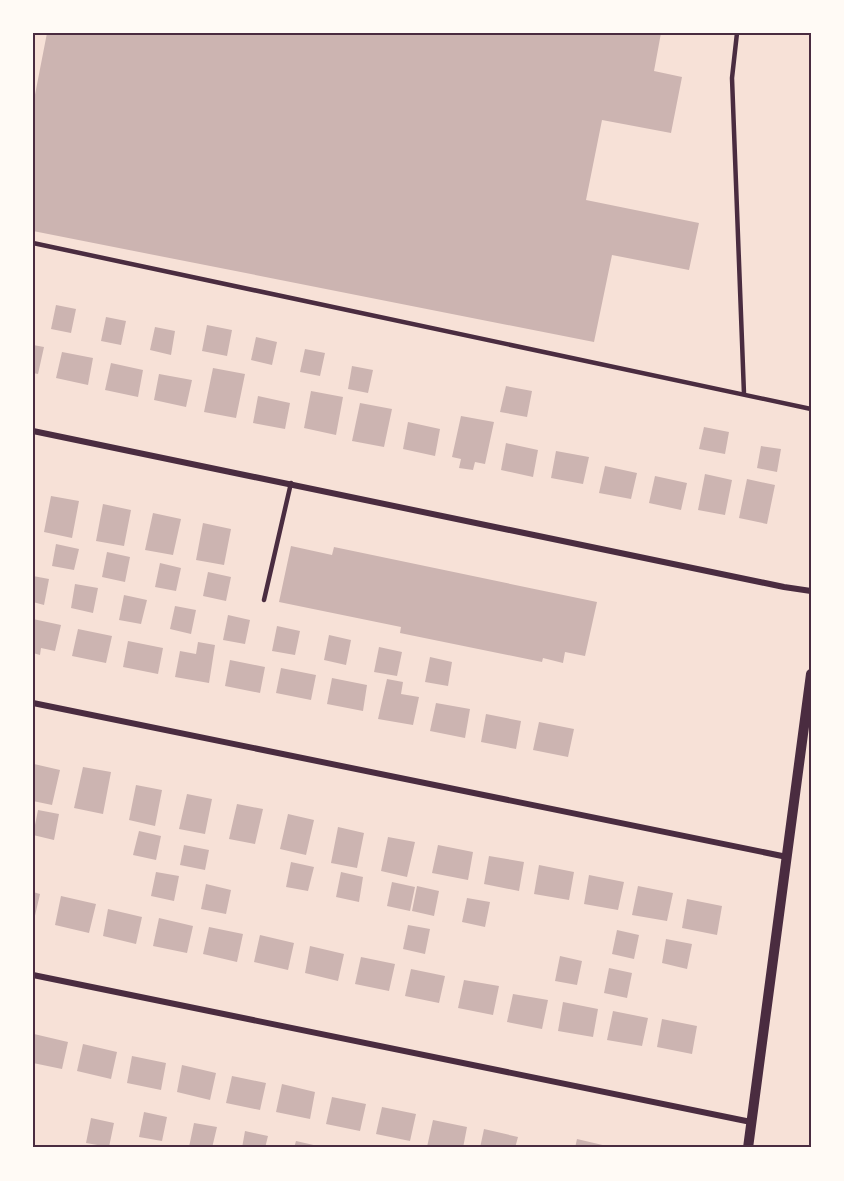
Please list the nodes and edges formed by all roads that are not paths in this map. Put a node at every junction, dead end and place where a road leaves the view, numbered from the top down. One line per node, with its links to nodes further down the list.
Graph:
1 (737, 33): 3 (lane)
2 (33, 243): 3 (lane)
3 (744, 394): 4 (lane)
4 (811, 409)
5 (33, 431): 6 (street)
6 (291, 483): 7 (street); 8 (lane)
7 (811, 591)
8 (264, 600)
9 (811, 674): 11 (street)
10 (33, 703): 11 (street)
11 (787, 857): 13 (street)
12 (33, 975): 13 (street)
13 (751, 1122): 14 (street)
14 (748, 1148)

